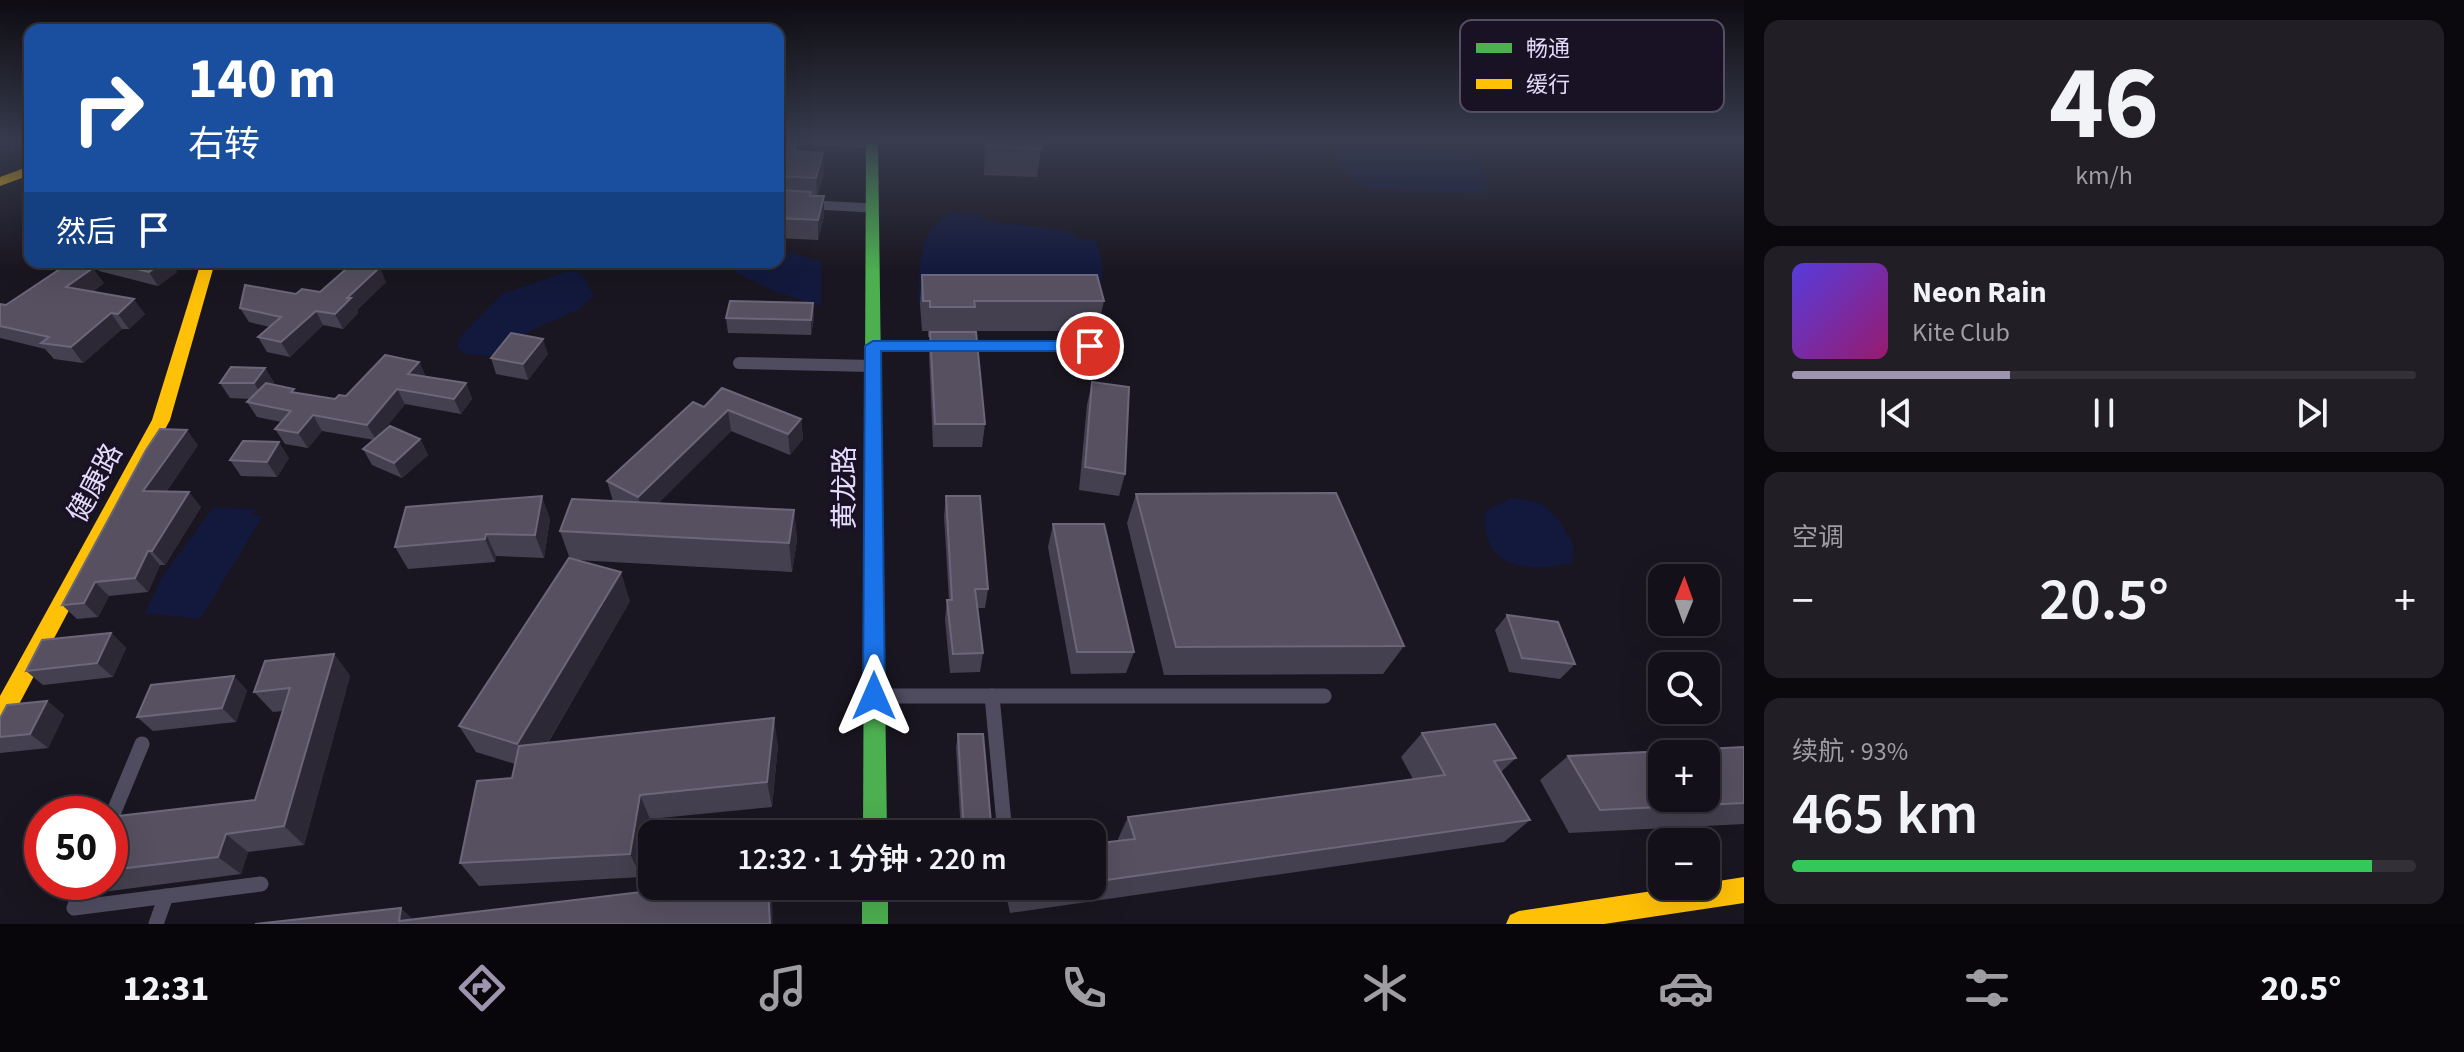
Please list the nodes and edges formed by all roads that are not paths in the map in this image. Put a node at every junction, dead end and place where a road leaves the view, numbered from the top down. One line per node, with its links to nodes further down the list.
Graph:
1 (872, 184): 3 (main road, 黄龙路)
2 (784, 203): 3 (lane)
3 (872, 208): 5 (main road, 黄龙路)
4 (206, 268): 12 (main road, 健康路)
5 (873, 346): 6 (lane); 8 (main road, 黄龙路)
6 (1090, 346)
7 (739, 363): 8 (lane)
8 (873, 366): 9 (main road, 黄龙路)
9 (874, 696): 10 (lane); 15 (main road, 黄龙路)
10 (992, 696): 11 (lane); 16 (lane)
11 (1324, 696)
12 (0, 718)
13 (142, 744): 14 (lane)
14 (120, 796)
15 (875, 820)
16 (1004, 820)
17 (261, 884): 19 (lane)
18 (1744, 890): 24 (main road)
19 (166, 896): 20 (lane); 22 (lane)
20 (77, 900)
21 (875, 900): 23 (main road)
22 (156, 924)
23 (875, 924)
24 (1519, 924)

